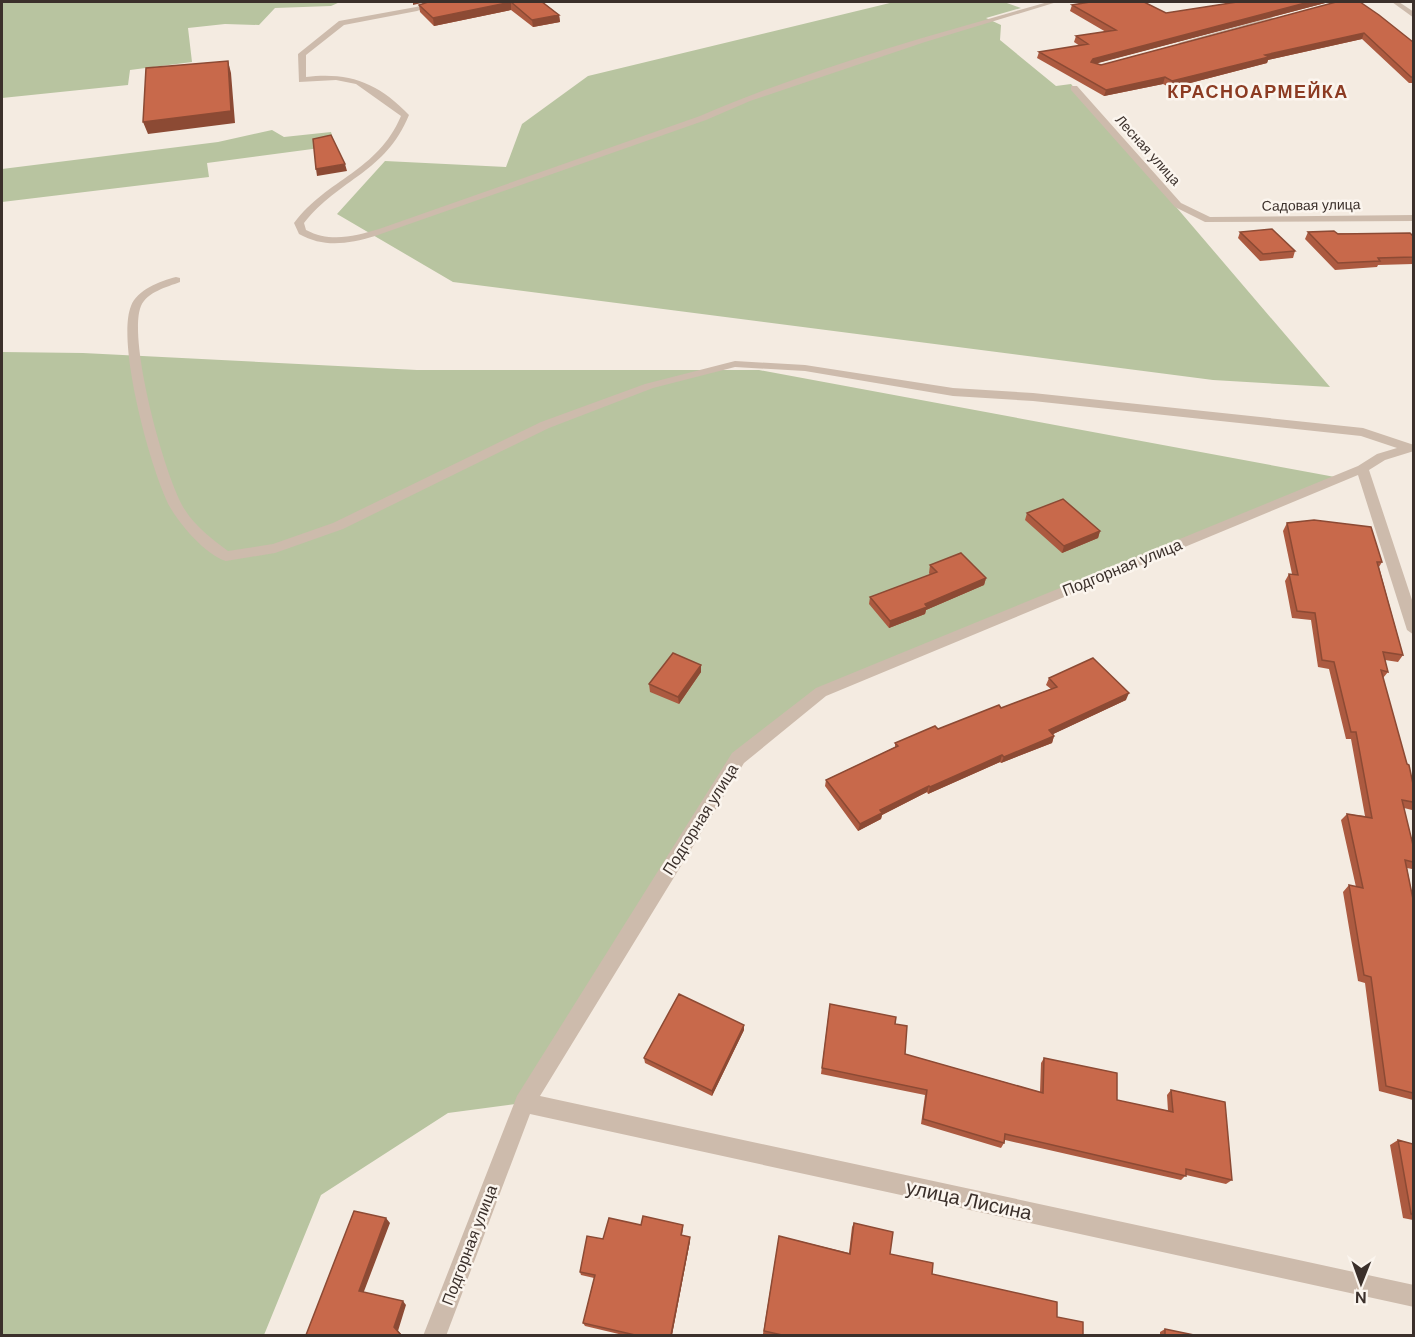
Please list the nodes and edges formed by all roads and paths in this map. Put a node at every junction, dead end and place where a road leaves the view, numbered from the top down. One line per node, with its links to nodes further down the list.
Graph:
1 (439, 2): 2 (street)
2 (1054, 2)
3 (1395, 2): 4 (street)
4 (1413, 16)
5 (1278, 18): 6 (street)
6 (1177, 45)
7 (1074, 88): 9 (street, Лесная улица)
8 (1413, 218): 9 (street, Садовая улица)
9 (1208, 220)
10 (176, 280): 11 (street)
11 (1411, 448): 12 (street, Подгорная улица)
12 (1362, 469): 13 (street); 14 (street, Подгорная улица)
13 (1413, 630)
14 (524, 1103): 15 (street, улица Лисина); 16 (street, Подгорная улица)
15 (1413, 1296)
16 (434, 1335)

